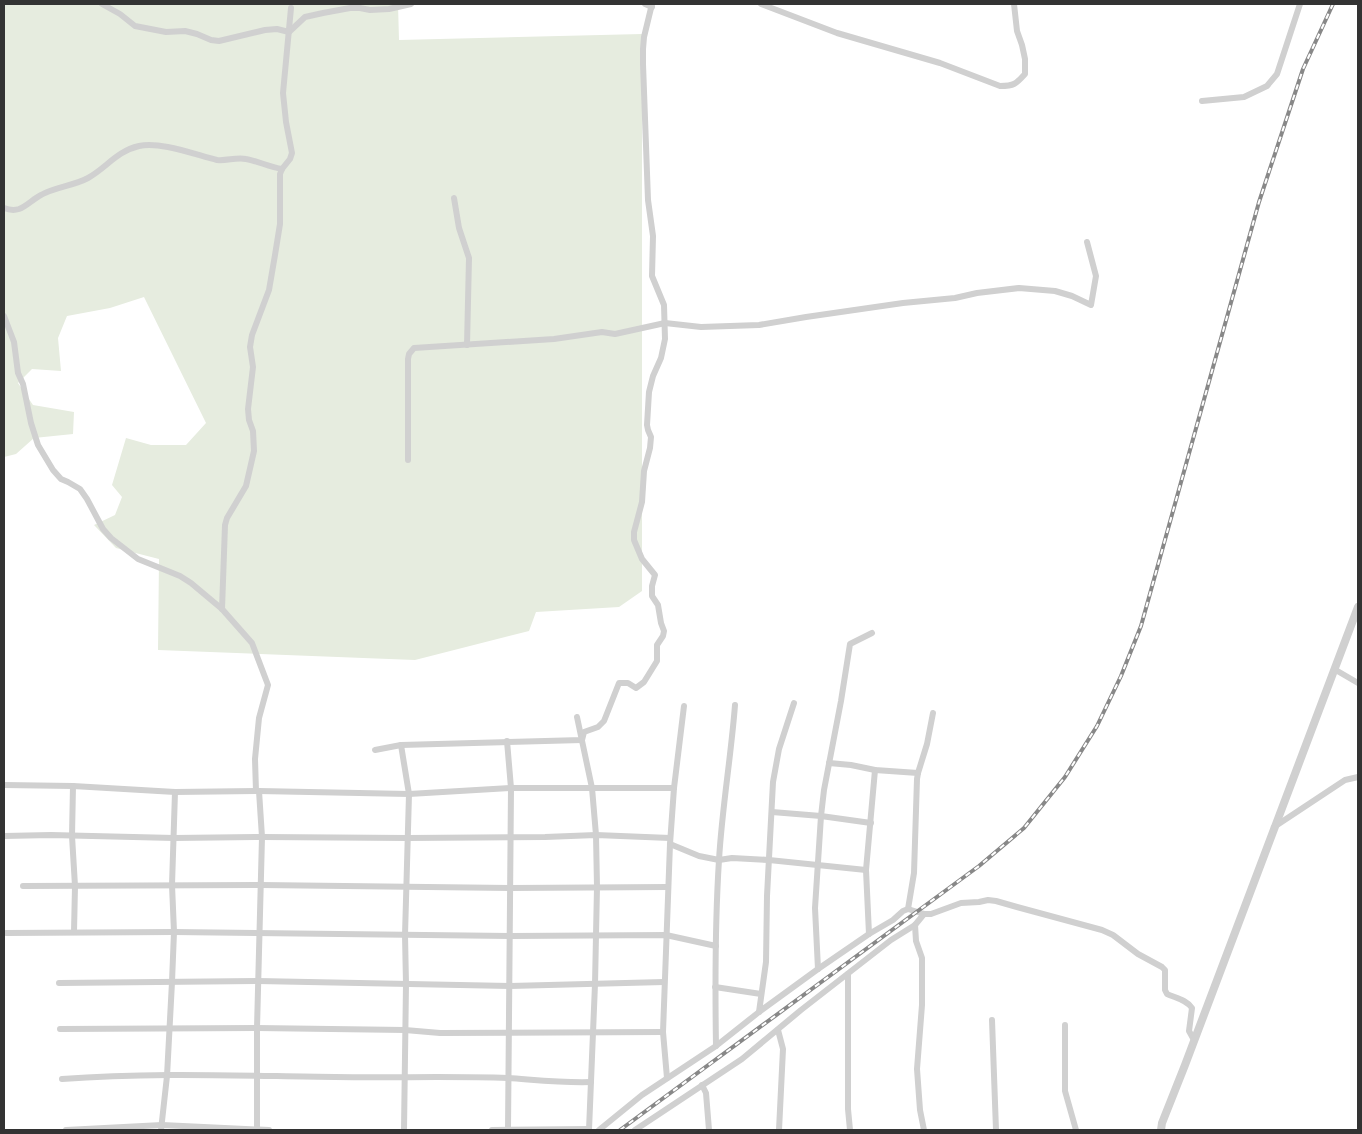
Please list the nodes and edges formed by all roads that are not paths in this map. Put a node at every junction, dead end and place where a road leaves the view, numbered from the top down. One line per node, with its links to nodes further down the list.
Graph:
1 (102, 4): 9 (street)
2 (411, 4): 9 (street)
3 (645, 4): 7 (street)
4 (761, 4): 5 (street)
5 (1014, 4)
6 (1300, 4): 10 (street)
7 (652, 6): 16 (street)
8 (291, 8): 9 (street)
9 (289, 32): 11 (street)
10 (1202, 101)
11 (282, 168): 13 (street); 20 (street)
12 (454, 198): 17 (street)
13 (4, 208)
14 (1087, 242): 16 (street)
15 (4, 316): 20 (street)
16 (665, 323): 17 (street); 29 (street)
17 (468, 345): 18 (street)
18 (408, 460)
19 (1358, 608): 22 (street)
20 (222, 609): 42 (street)
21 (872, 633): 33 (street)
22 (1334, 670): 23 (street); 48 (street)
23 (1358, 683)
24 (794, 703): 45 (street)
25 (684, 706): 41 (street)
26 (735, 706): 57 (street)
27 (933, 713): 35 (street)
28 (577, 717): 29 (street)
29 (582, 740): 30 (street); 40 (street)
30 (507, 741): 31 (street); 39 (street)
31 (401, 745): 32 (street); 44 (street)
32 (375, 750)
33 (829, 763): 34 (street); 46 (street)
34 (875, 770): 35 (street); 47 (street)
35 (918, 772): 69 (street)
36 (1358, 777): 48 (street)
37 (4, 785): 38 (street)
38 (74, 786): 43 (street); 51 (street)
39 (511, 788): 40 (street); 44 (street); 53 (street)
40 (592, 788): 41 (street); 49 (street)
41 (674, 788): 56 (street)
42 (258, 791): 43 (street); 44 (street); 52 (street)
43 (175, 792): 54 (street)
44 (408, 794): 55 (street)
45 (772, 812): 46 (street); 58 (street)
46 (821, 816): 47 (street); 59 (street)
47 (871, 823): 60 (street)
48 (1274, 827): 104 (street)
49 (596, 835): 53 (street); 56 (street); 68 (street)
50 (4, 836): 51 (street)
51 (72, 836): 54 (street); 64 (street)
52 (262, 837): 54 (street); 55 (street); 62 (street)
53 (510, 837): 55 (street); 67 (street)
54 (174, 838): 61 (street)
55 (408, 838): 65 (street)
56 (670, 841): 57 (street); 66 (street)
57 (719, 860): 58 (street); 81 (street)
58 (769, 860): 59 (street); 92 (street)
59 (817, 864): 60 (street); 82 (street)
60 (866, 870): 76 (street)
61 (172, 885): 62 (street); 64 (street); 73 (street)
62 (261, 885): 65 (street); 75 (street)
63 (23, 886): 64 (street)
64 (75, 886): 72 (street)
65 (407, 886): 67 (street); 77 (street)
66 (668, 887): 68 (street); 78 (street)
67 (511, 888): 68 (street); 79 (street)
68 (597, 888): 80 (street)
69 (908, 909): 70 (street); 76 (street)
70 (924, 914): 71 (street); 104 (street)
71 (915, 925): 83 (street); 127 (street)
72 (74, 932): 73 (street); 74 (street)
73 (174, 932): 75 (street); 85 (street)
74 (6, 933)
75 (260, 934): 77 (street); 84 (street)
76 (870, 934): 82 (street)
77 (405, 935): 79 (street); 88 (street)
78 (666, 935): 80 (street); 81 (street); 86 (street)
79 (511, 936): 80 (street); 90 (street)
80 (596, 936): 89 (street)
81 (716, 946): 91 (street)
82 (818, 969): 93 (street)
83 (848, 974): 100 (street); 126 (street)
84 (258, 981): 85 (street); 88 (street); 97 (street)
85 (172, 982): 87 (street); 96 (street)
86 (664, 982): 89 (street); 103 (street)
87 (60, 983)
88 (406, 984): 90 (street); 99 (street)
89 (595, 984): 90 (street); 102 (street)
90 (510, 986): 101 (street)
91 (715, 987): 92 (street); 105 (street)
92 (762, 994): 93 (street)
93 (759, 1012): 105 (street)
94 (992, 1020): 128 (street)
95 (1065, 1024): 129 (street)
96 (169, 1028): 97 (street); 98 (street); 106 (street)
97 (257, 1028): 99 (street); 107 (street)
98 (60, 1029)
99 (405, 1030): 101 (street); 108 (street)
100 (778, 1030): 113 (street); 125 (street)
101 (509, 1032): 102 (street); 109 (street)
102 (593, 1032): 103 (street); 112 (street)
103 (663, 1032): 110 (street)
104 (1194, 1040): 130 (street)
105 (716, 1046): 110 (street)
106 (167, 1076): 107 (street); 111 (street); 114 (street)
107 (257, 1076): 108 (street); 117 (street)
108 (405, 1078): 109 (street); 119 (street)
109 (508, 1078): 112 (street); 121 (street)
110 (667, 1078): 123 (street)
111 (62, 1079)
112 (592, 1082): 122 (street)
113 (702, 1085): 115 (street); 124 (street)
114 (162, 1128): 116 (street); 117 (street)
115 (639, 1129)
116 (66, 1130)
117 (258, 1130): 118 (street)
118 (269, 1130)
119 (404, 1130)
120 (492, 1130): 121 (street)
121 (508, 1130): 122 (street)
122 (589, 1130)
123 (599, 1130)
124 (709, 1130)
125 (779, 1130)
126 (850, 1130)
127 (924, 1130)
128 (996, 1130)
129 (1076, 1130)
130 (1161, 1130)

